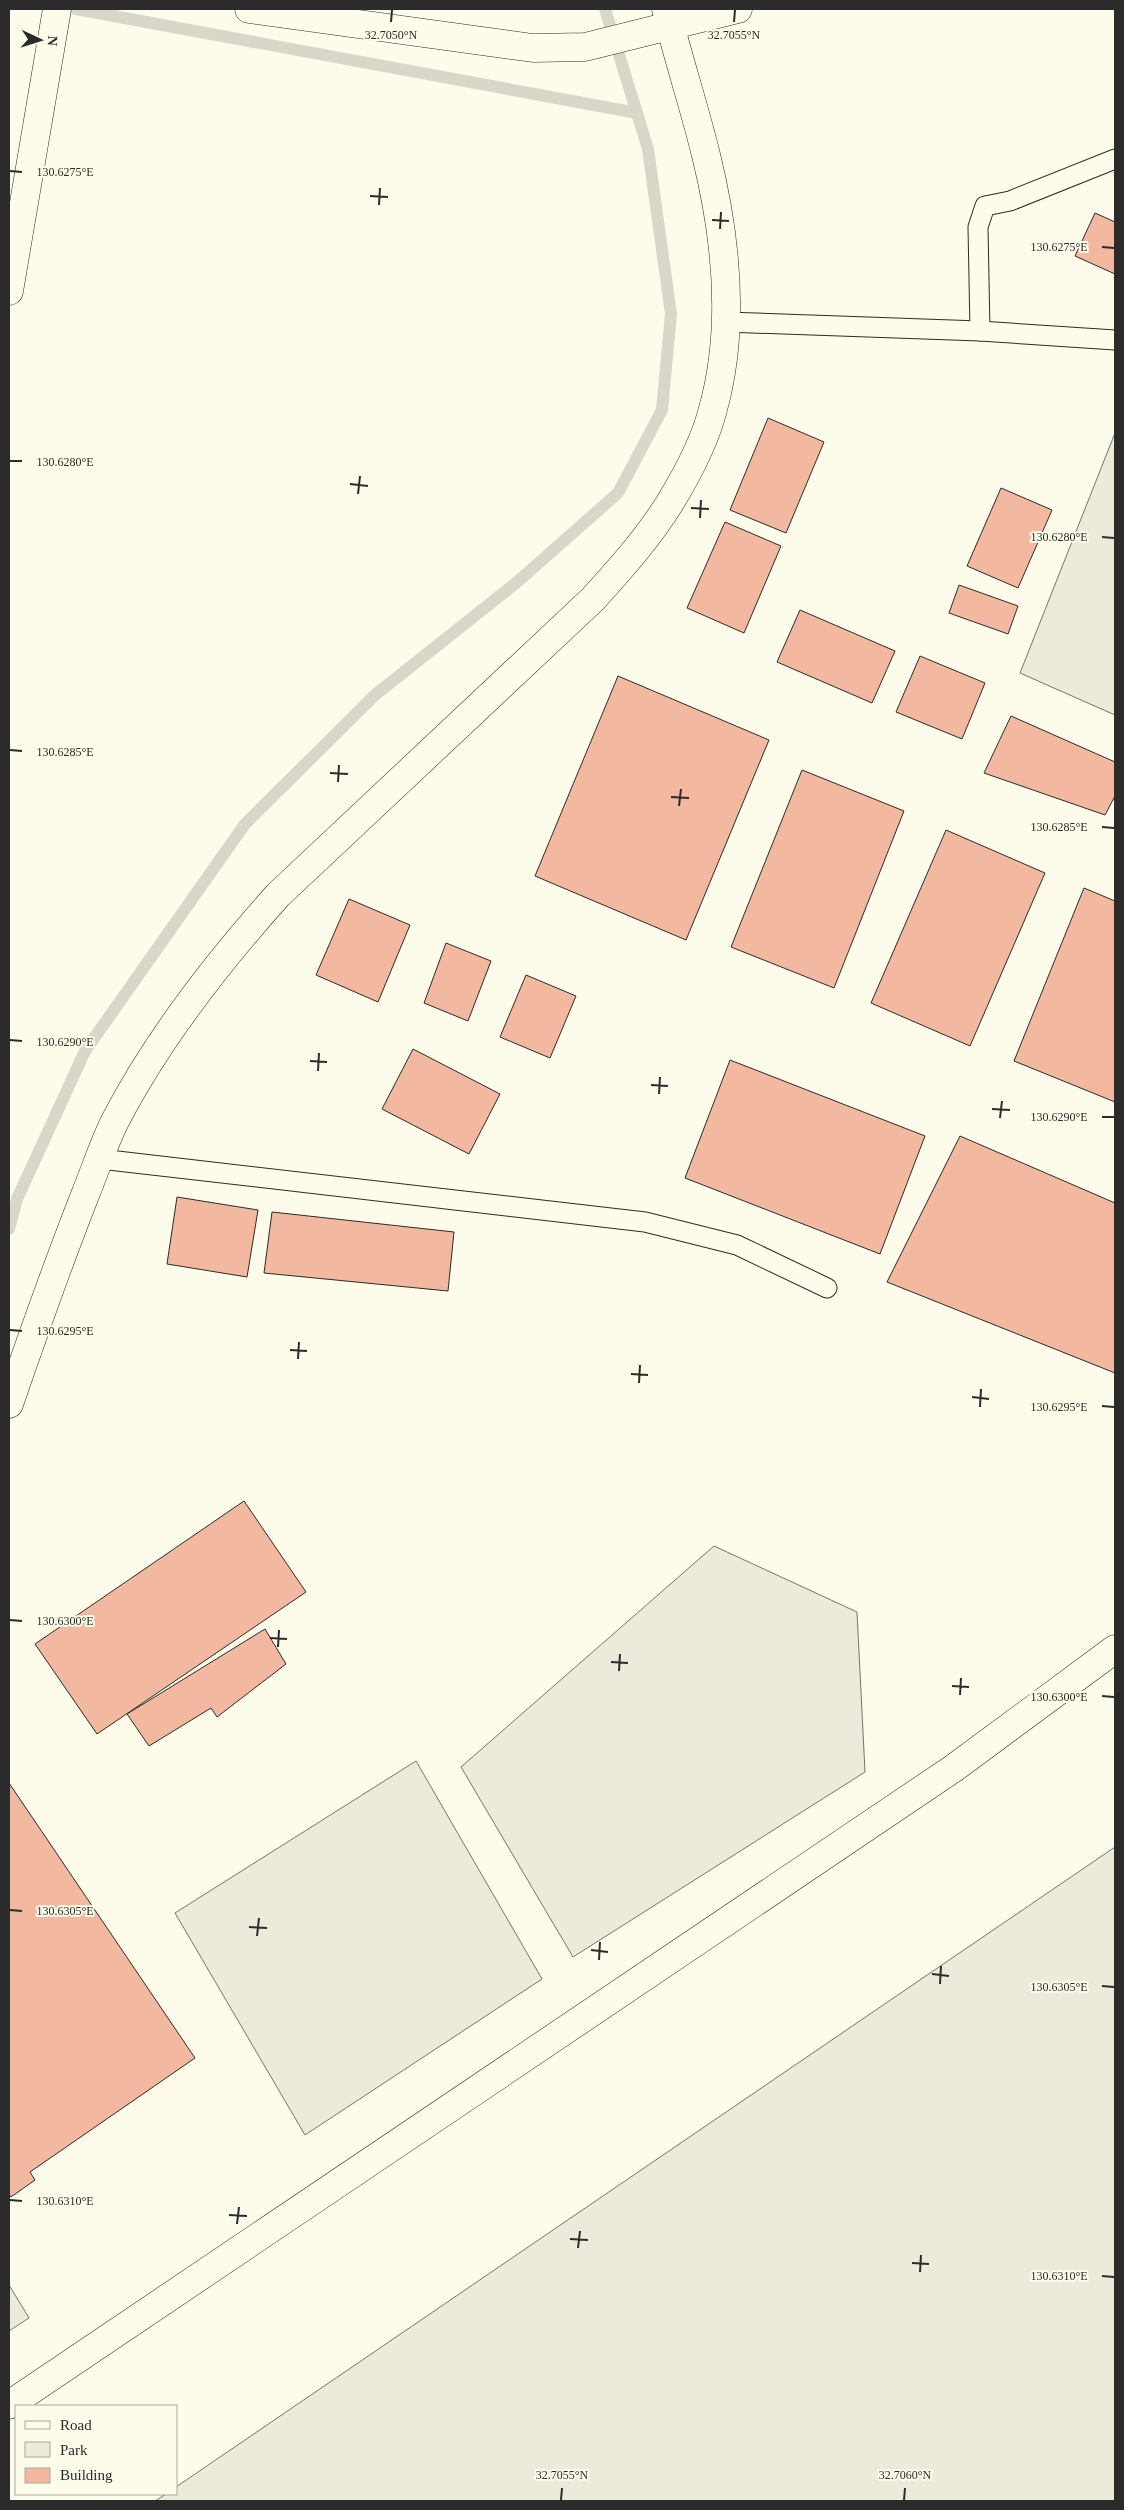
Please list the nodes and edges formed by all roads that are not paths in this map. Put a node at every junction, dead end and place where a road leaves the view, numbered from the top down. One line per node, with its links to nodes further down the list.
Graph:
1 (57, 9): 6 (street)
2 (249, 9): 4 (street)
3 (738, 9): 4 (street)
4 (662, 22): 7 (street)
5 (1115, 159): 8 (lane)
6 (9, 292)
7 (725, 322): 8 (lane); 10 (street)
8 (980, 331): 9 (lane)
9 (1115, 340)
10 (100, 1159): 11 (lane); 12 (street)
11 (827, 1288)
12 (9, 1404)
13 (1115, 1649): 14 (street)
14 (9, 2405)

